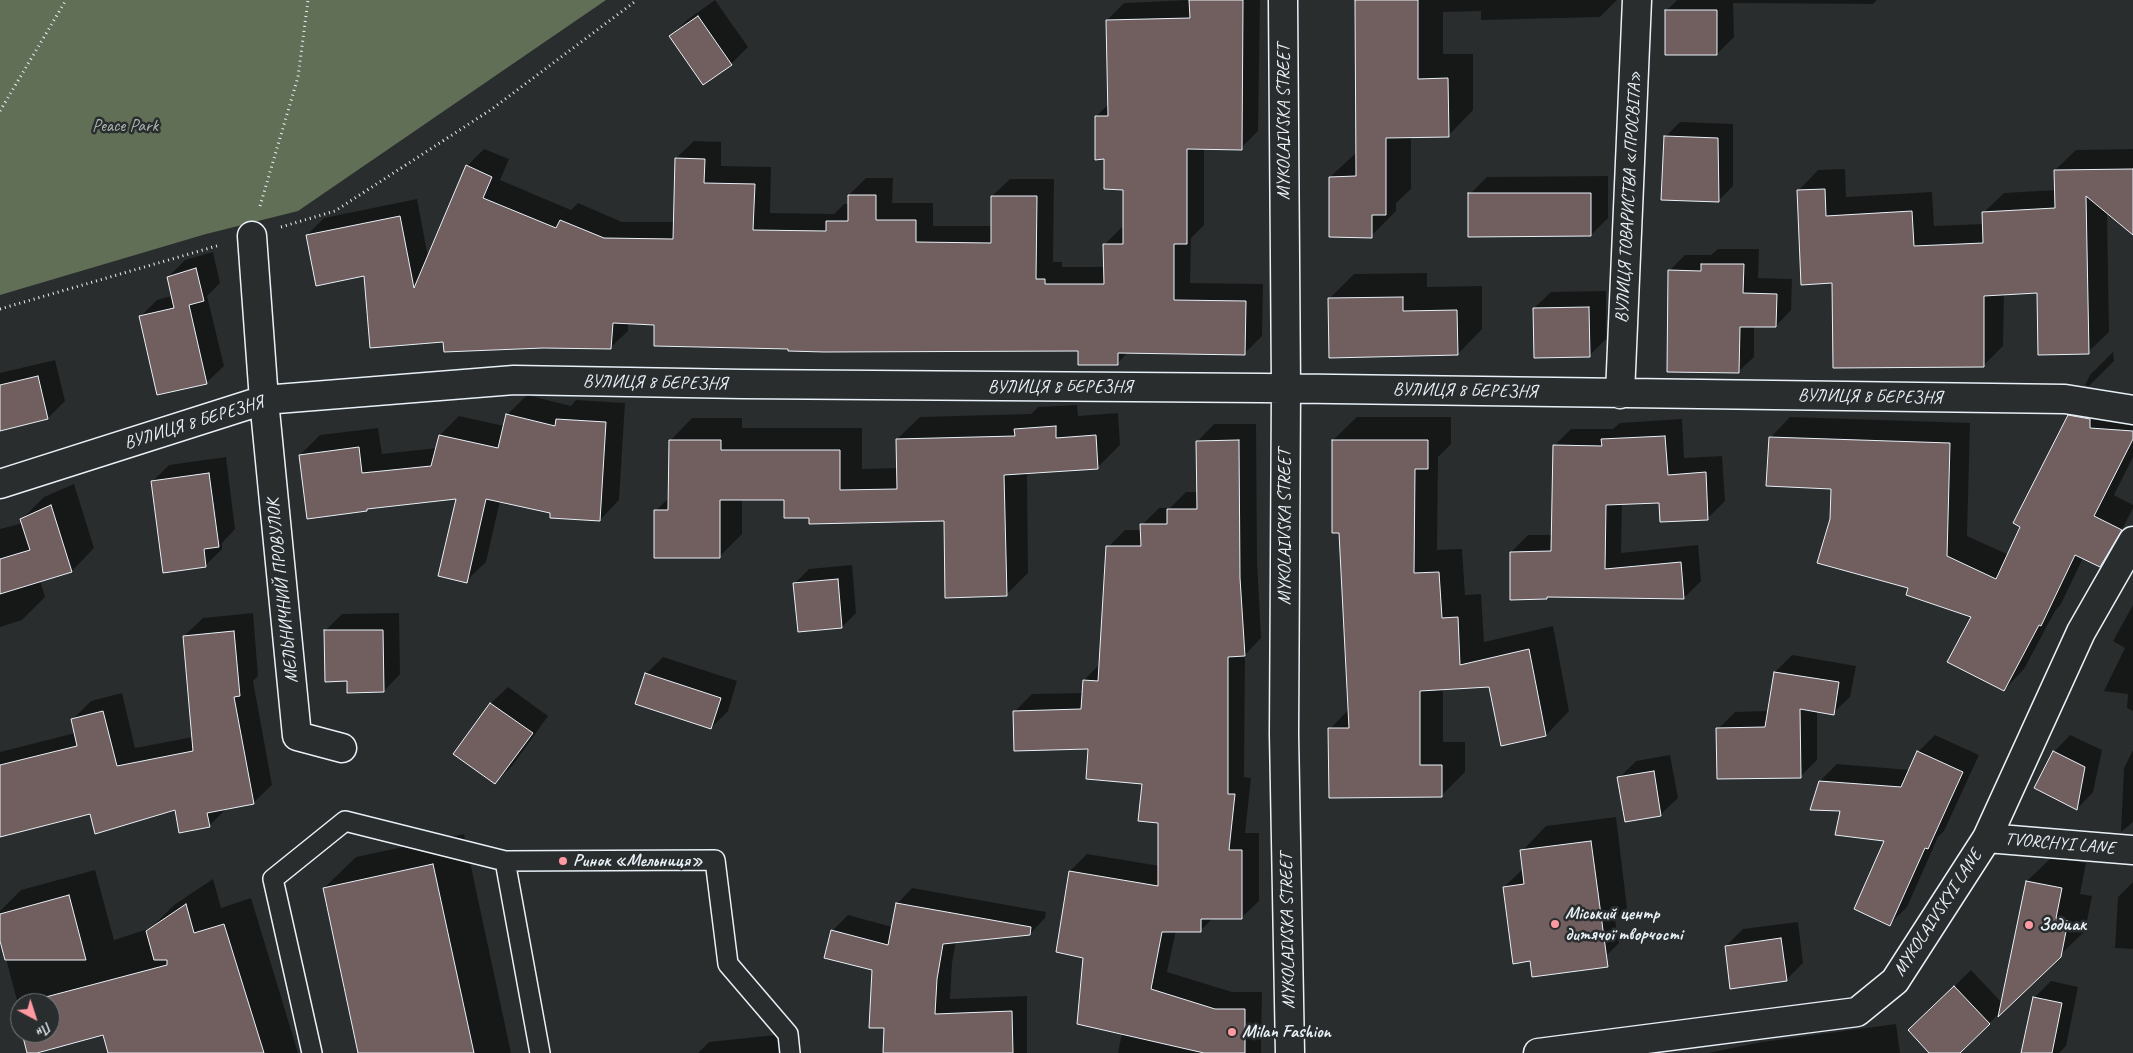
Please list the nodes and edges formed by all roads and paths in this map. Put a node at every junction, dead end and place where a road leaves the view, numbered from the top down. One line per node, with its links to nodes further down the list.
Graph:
1 (66, 0): 6 (path)
2 (308, 0): 7 (path)
3 (637, 0): 7 (path)
4 (1283, 0): 9 (street, MYKOLAIVSKA STREET)
5 (1637, 0): 10 (street, ВУЛИЦЯ ТОВАРИСТВА «ПРОСВІТА»)
6 (0, 111)
7 (252, 236): 8 (path); 11 (street)
8 (0, 309)
9 (1286, 388): 10 (street, ВУЛИЦЯ 8 БЕРЕЗНЯ); 11 (street, ВУЛИЦЯ 8 БЕРЕЗНЯ); 22 (street, MYKOLAIVSKA STREET)
10 (1620, 394): 12 (street, ВУЛИЦЯ 8 БЕРЕЗНЯ)
11 (264, 400): 13 (street, ВУЛИЦЯ 8 БЕРЕЗНЯ); 15 (street, МЕЛЬНИЧНИЙ ПРОВУЛОК)
12 (2133, 410)
13 (0, 484)
14 (2133, 541): 16 (street, MYKOLAIVSKYI LANE)
15 (342, 748)
16 (1987, 838): 17 (street, TVORCHYI LANE); 23 (street, MYKOLAIVSKYI LANE)
17 (2133, 850)
18 (505, 861): 19 (lane); 20 (lane); 21 (lane)
19 (312, 1053)
20 (540, 1053)
21 (790, 1053)
22 (1290, 1053)
23 (1538, 1053)

